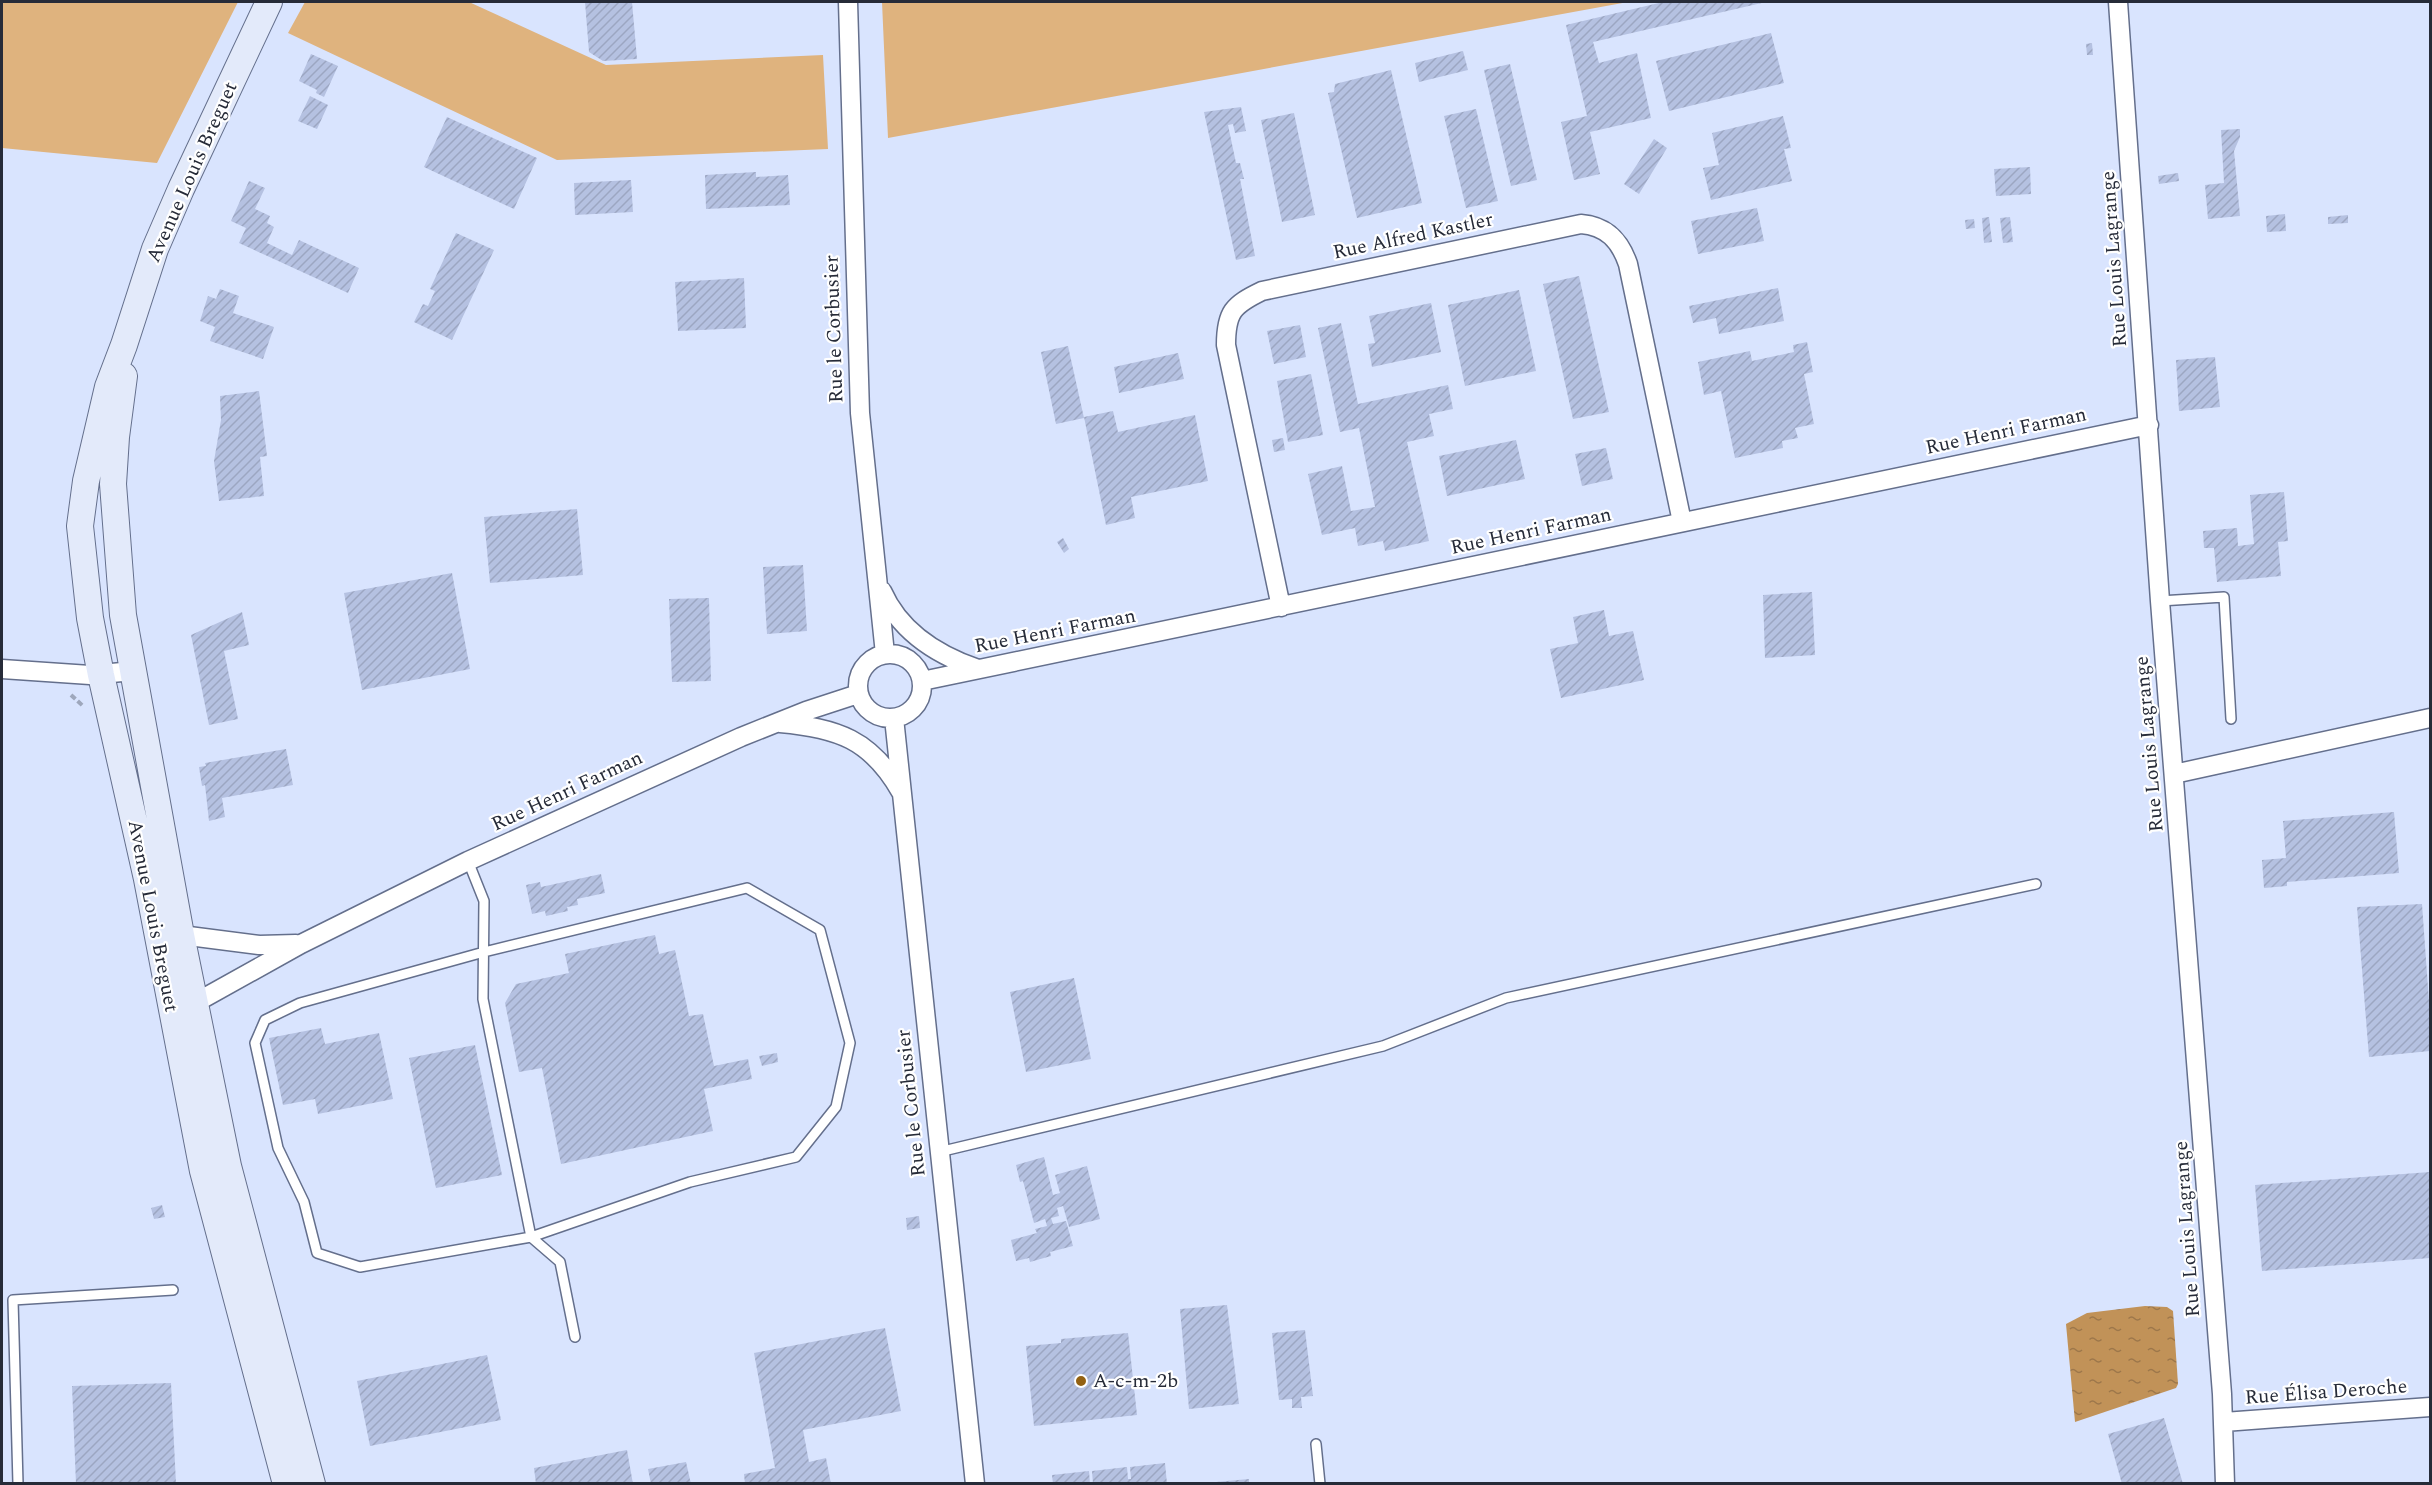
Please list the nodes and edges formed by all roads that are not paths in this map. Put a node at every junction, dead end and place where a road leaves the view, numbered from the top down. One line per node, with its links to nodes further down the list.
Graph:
1 (269, 2): 4 (street, Avenue Louis Breguet)
2 (848, 2): 7 (street, Rue le Corbusier)
3 (2118, 2): 5 (street, Rue Louis Lagrange)
4 (124, 345): 13 (street, Avenue Louis Breguet); 14 (street, Avenue Louis Breguet)
5 (2149, 425): 6 (street, Rue Henri Farman); 8 (street, Rue Louis Lagrange)
6 (1682, 522): 9 (street, Rue Henri Farman); 9 (street, Rue Alfred Kastler)
7 (878, 584): 10 (street, Rue le Corbusier); 12 (street)
8 (2160, 601): 18 (lane); 21 (street, Rue Louis Lagrange)
9 (1281, 607): 12 (street, Rue Henri Farman)
10 (885, 654): 15 (street); 16 (street)
11 (2, 669): 14 (street)
12 (979, 669): 15 (street, Rue Henri Farman)
13 (133, 671): 14 (street); 25 (street, Avenue Louis Breguet)
14 (100, 675): 25 (street, Avenue Louis Breguet)
15 (922, 681): 17 (street)
16 (858, 694): 17 (street); 20 (street, Rue Henri Farman)
17 (894, 718): 22 (street, Rue le Corbusier)
18 (2231, 718)
19 (2430, 718): 21 (street)
20 (775, 723): 22 (street); 23 (street, Rue Henri Farman)
21 (2174, 774): 34 (street, Rue Louis Lagrange)
22 (903, 796): 29 (street, Rue le Corbusier)
23 (468, 861): 26 (street, Rue Henri Farman); 27 (lane)
24 (2036, 884): 29 (lane)
25 (170, 938): 26 (street, Rue Henri Farman); 28 (street, Avenue Louis Breguet)
26 (301, 944): 28 (street, Rue Henri Farman)
27 (484, 952): 30 (lane); 30 (lane); 30 (lane)
28 (183, 1006): 37 (street, Avenue Louis Breguet); 38 (street, Avenue Louis Breguet)
29 (939, 1152): 39 (street, Rue le Corbusier)
30 (531, 1237): 32 (lane)
31 (173, 1290): 36 (lane)
32 (575, 1337)
33 (2430, 1407): 34 (street, Rue Élisa Deroche)
34 (2224, 1422): 41 (street, Rue Louis Lagrange)
35 (1316, 1444): 40 (lane)
36 (18, 1484)
37 (286, 1484)
38 (312, 1484)
39 (975, 1484)
40 (1320, 1484)
41 (2225, 1484)

